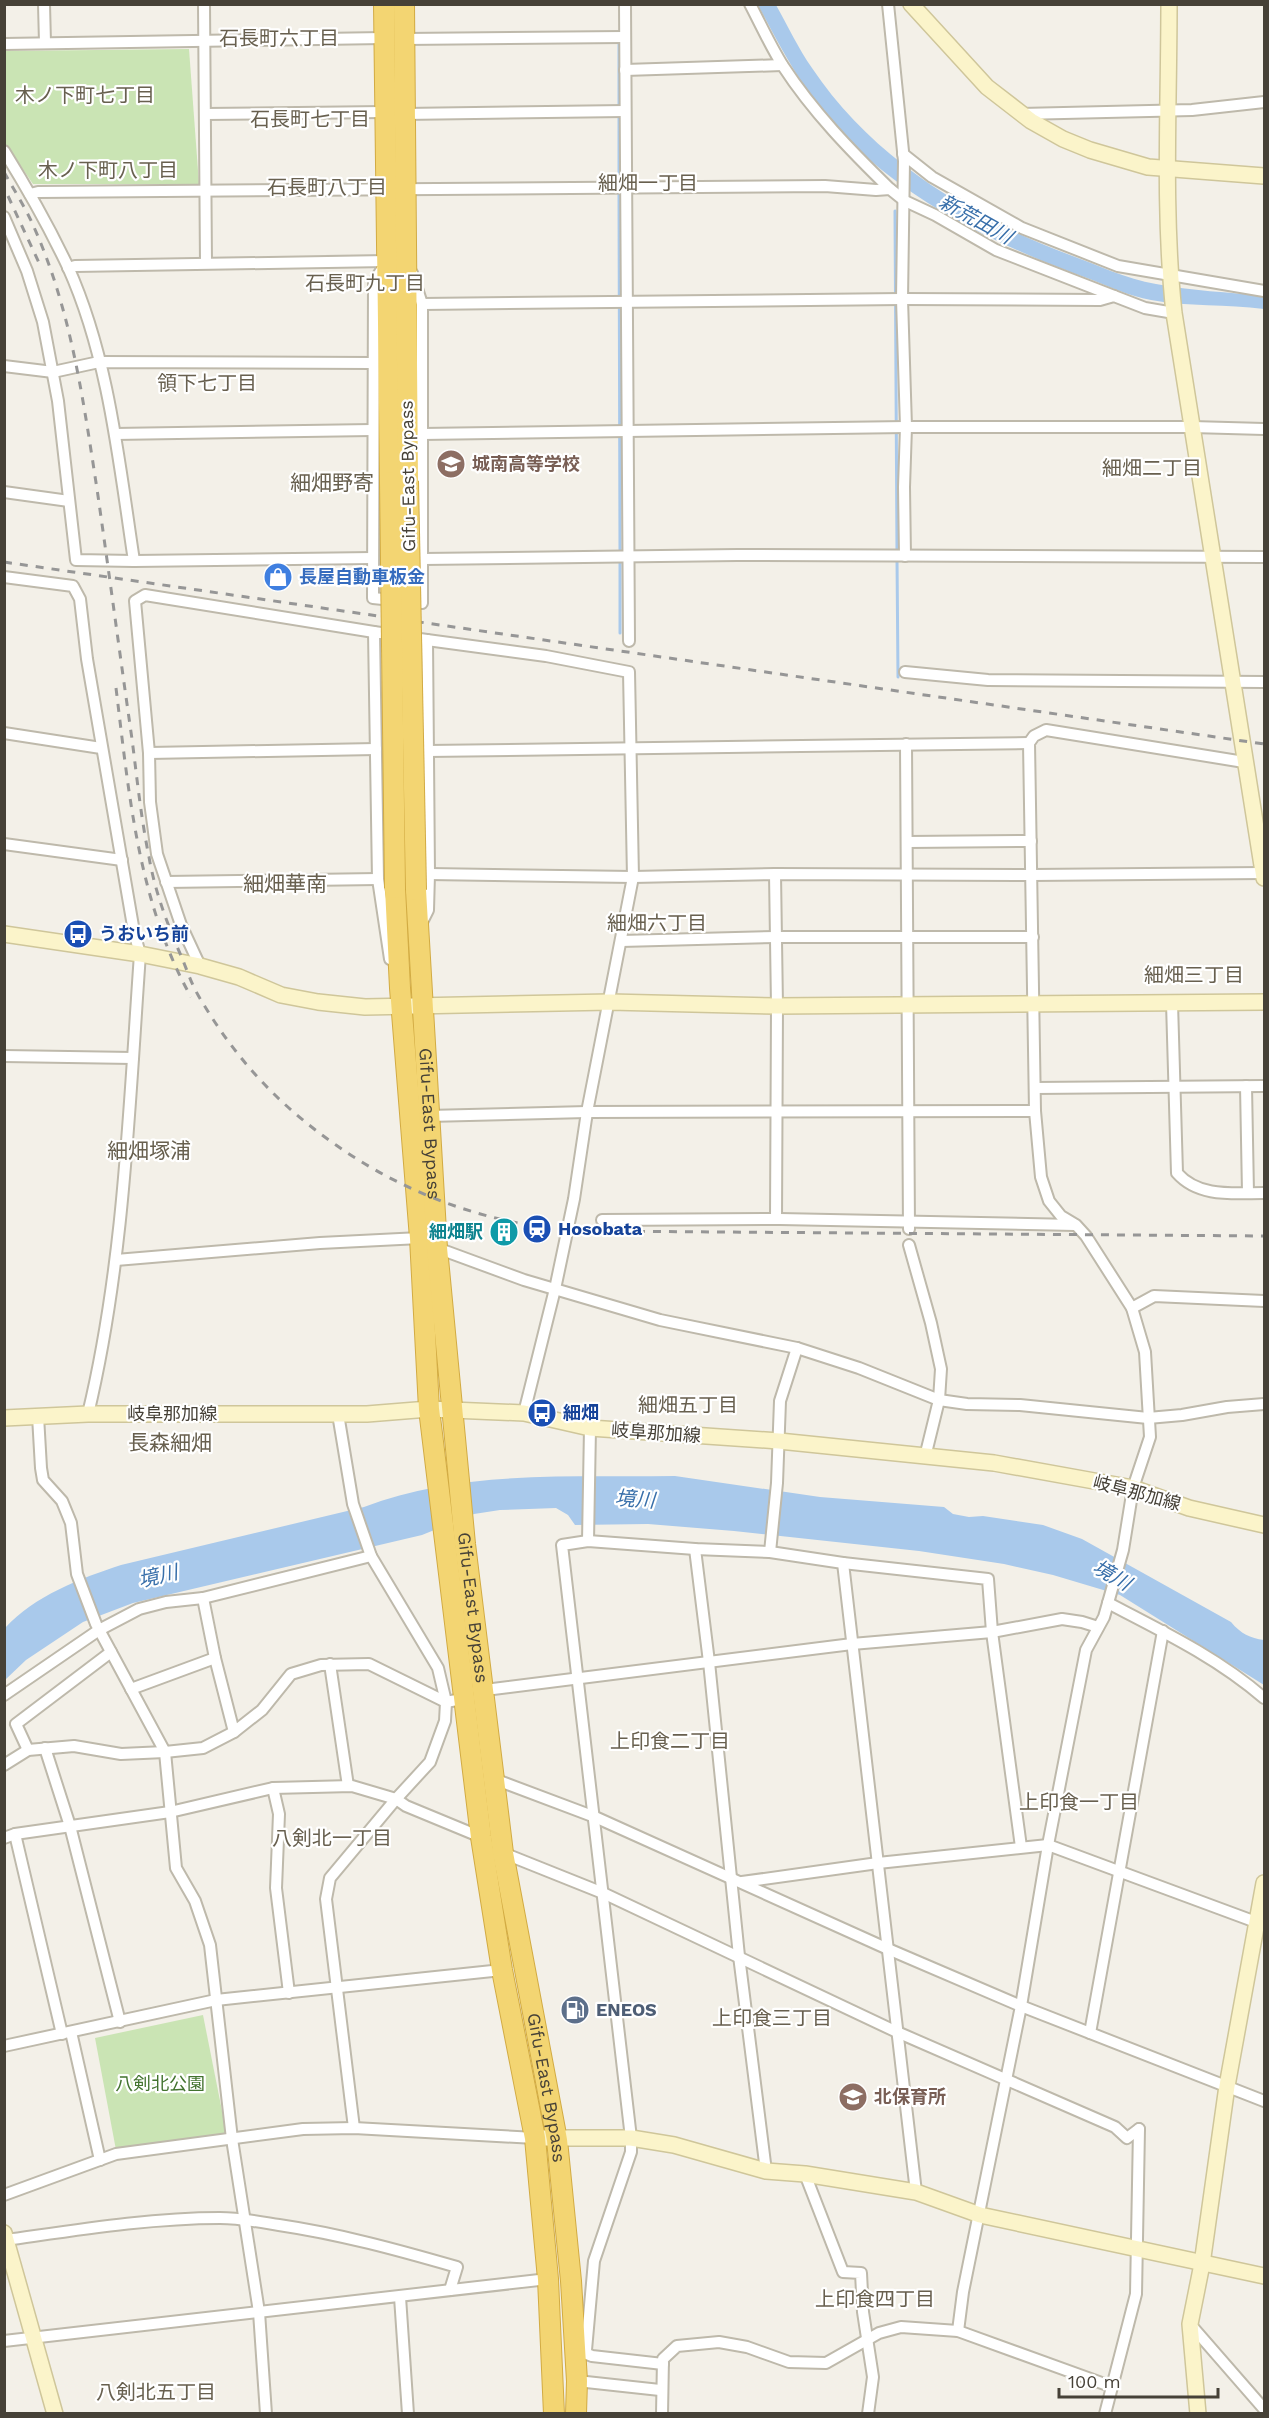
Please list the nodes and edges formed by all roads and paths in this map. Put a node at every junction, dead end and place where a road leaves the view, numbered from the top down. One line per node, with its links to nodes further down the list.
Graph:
1 (44, 4): 13 (street)
2 (204, 4): 12 (street)
3 (384, 4): 11 (highway, Gifu-East Bypass)
4 (404, 4): 11 (highway, Gifu-East Bypass)
5 (625, 4): 10 (street)
6 (750, 4): 15 (street)
7 (888, 4): 24 (street)
8 (912, 4): 22 (street)
9 (1169, 4): 19 (street)
10 (624, 37): 11 (street); 16 (street)
11 (394, 38): 12 (street); 20 (highway, Gifu-East Bypass)
12 (204, 41): 13 (street); 21 (street)
13 (45, 43): 14 (street)
14 (4, 44)
15 (782, 65): 16 (street); 29 (street)
16 (625, 70): 18 (street)
17 (1264, 102): 19 (street)
18 (625, 111): 20 (street); 27 (street)
19 (1169, 111): 22 (street); 25 (street)
20 (394, 113): 21 (street); 28 (highway, Gifu-East Bypass)
21 (205, 114): 30 (street)
22 (1021, 114): 25 (street)
23 (4, 151): 31 (street)
24 (904, 158): 32 (street); 37 (street)
25 (1169, 171): 26 (street); 37 (street)
26 (1264, 176)
27 (626, 187): 28 (street); 29 (street); 41 (street)
28 (395, 189): 30 (street); 34 (highway, Gifu-East Bypass)
29 (890, 189): 32 (street)
30 (206, 190): 31 (street); 35 (street)
31 (30, 194): 36 (street)
32 (904, 195): 39 (street); 40 (street)
33 (4, 217): 47 (street)
34 (396, 262): 35 (street); 42 (street); 45 (street); 55 (highway, Gifu-East Bypass)
35 (206, 263): 36 (street)
36 (68, 268): 44 (street)
37 (1171, 280): 38 (street); 43 (street)
38 (1264, 291)
39 (1114, 296): 40 (street); 43 (street)
40 (902, 299): 41 (street); 48 (street)
41 (627, 303): 42 (street); 52 (street)
42 (422, 304): 54 (street)
43 (1174, 311): 49 (street)
44 (99, 362): 45 (street); 47 (street); 53 (street)
45 (372, 363): 50 (street)
46 (4, 366): 47 (street)
47 (53, 372): 57 (street)
48 (906, 427): 49 (street); 52 (street); 59 (street)
49 (1192, 427): 51 (street); 58 (street)
50 (372, 429): 53 (street); 62 (street)
51 (1264, 429)
52 (627, 430): 54 (street); 60 (street)
53 (115, 434): 64 (street)
54 (422, 434): 63 (street)
55 (399, 482): 92 (highway, Gifu-East Bypass, bridge); 93 (highway, Gifu-East Bypass, bridge)
56 (4, 492): 57 (street)
57 (69, 501): 64 (street)
58 (1213, 555): 59 (street); 61 (street); 70 (street)
59 (905, 556): 60 (street)
60 (627, 557): 63 (street); 68 (street)
61 (1264, 557)
62 (373, 558): 63 (street); 64 (street)
63 (423, 559)
64 (134, 561)
65 (4, 577): 75 (street)
66 (374, 632): 67 (street); 76 (street); 79 (street)
67 (427, 640): 77 (street); 78 (street)
68 (629, 641)
69 (905, 672): 70 (street)
70 (1233, 682): 71 (street); 80 (street)
71 (1264, 682)
72 (4, 733): 75 (street)
73 (1029, 743): 74 (street); 80 (street); 81 (street)
74 (906, 744): 77 (street); 82 (street)
75 (101, 748): 84 (street)
76 (376, 749): 79 (street); 92 (street)
77 (630, 749): 78 (street); 90 (street)
78 (427, 751): 85 (street)
79 (149, 753): 91 (street)
80 (1244, 762): 89 (street)
81 (1031, 841): 82 (street); 88 (street)
82 (908, 842): 87 (street)
83 (4, 844): 84 (street)
84 (122, 860): 99 (street)
85 (429, 874): 90 (street); 93 (street)
86 (774, 874): 87 (street); 90 (street); 95 (street)
87 (908, 875): 88 (street); 97 (street)
88 (1032, 875): 89 (street); 96 (street)
89 (1264, 875)
90 (633, 877): 98 (street)
91 (166, 882): 92 (street); 100 (street)
92 (387, 883): 101 (highway, Gifu-East Bypass)
93 (418, 930): 108 (highway, Gifu-East Bypass)
94 (5, 935): 99 (street)
95 (776, 937): 97 (street); 98 (street); 107 (street)
96 (1033, 937): 97 (street); 106 (street)
97 (908, 939): 105 (street)
98 (621, 941): 102 (street)
99 (140, 954): 100 (street); 110 (street)
100 (200, 966): 101 (street)
101 (401, 998): 108 (street); 126 (highway, Gifu-East Bypass)
102 (610, 1002): 107 (street); 108 (street); 116 (street)
103 (1264, 1002): 104 (street)
104 (1172, 1003): 106 (street); 113 (street)
105 (908, 1004): 106 (street); 107 (street); 118 (street)
106 (1034, 1004): 114 (street)
107 (777, 1006): 117 (street)
108 (424, 1007): 119 (highway, Gifu-East Bypass)
109 (4, 1056): 110 (street)
110 (133, 1058): 129 (street)
111 (1246, 1086): 112 (street); 113 (street); 120 (street)
112 (1264, 1086)
113 (1175, 1087): 114 (street); 120 (street)
114 (1035, 1088): 115 (street)
115 (1035, 1111): 118 (street); 125 (street)
116 (587, 1112): 117 (street); 119 (street); 130 (street)
117 (775, 1112): 118 (street); 122 (street)
118 (909, 1112): 124 (street)
119 (428, 1116): 128 (highway, Gifu-East Bypass)
120 (1248, 1193): 121 (street)
121 (1264, 1193)
122 (776, 1219): 123 (street); 124 (street)
123 (602, 1220)
124 (909, 1225): 125 (street)
125 (1076, 1225): 132 (street)
126 (420, 1238): 129 (street); 136 (highway, Gifu-East Bypass)
127 (909, 1245): 134 (street)
128 (437, 1248): 130 (street); 137 (highway, Gifu-East Bypass)
129 (116, 1260): 139 (street)
130 (555, 1289): 133 (street); 138 (street)
131 (1264, 1301): 132 (street)
132 (1132, 1308): 143 (street)
133 (797, 1348): 134 (street); 145 (street)
134 (939, 1400): 143 (street); 146 (street)
135 (1264, 1404): 143 (street)
136 (429, 1409): 137 (street, 岐阜那加線); 140 (street, 岐阜那加線); 170 (highway, Gifu-East Bypass)
137 (453, 1410): 138 (street, 岐阜那加線); 167 (highway, Gifu-East Bypass)
138 (524, 1413): 144 (street, 岐阜那加線)
139 (88, 1414): 140 (street, 岐阜那加線); 141 (street, 岐阜那加線)
140 (338, 1414): 152 (street)
141 (38, 1416): 142 (street, 岐阜那加線); 156 (street)
142 (4, 1418)
143 (1148, 1418): 147 (street)
144 (590, 1428): 145 (street, 岐阜那加線); 149 (street)
145 (779, 1442): 146 (street, 岐阜那加線); 151 (street)
146 (925, 1457): 147 (street, 岐阜那加線)
147 (1133, 1488): 148 (street, 岐阜那加線); 155 (street)
148 (1264, 1525)
149 (588, 1541): 150 (street); 165 (street)
150 (695, 1549): 151 (street); 163 (street)
151 (770, 1552): 153 (street)
152 (371, 1555): 154 (street); 170 (street)
153 (843, 1563): 159 (street); 160 (street)
154 (203, 1598): 156 (street); 162 (street)
155 (1109, 1600): 157 (street); 158 (street)
156 (97, 1627): 161 (street); 168 (street)
157 (1098, 1627): 159 (street); 185 (street)
158 (1163, 1631): 169 (street); 189 (street)
159 (992, 1632): 160 (street); 186 (street)
160 (852, 1644): 163 (street); 188 (street)
161 (111, 1652): 166 (street); 173 (street)
162 (215, 1658): 166 (street); 171 (street)
163 (710, 1662): 165 (street); 190 (street)
164 (330, 1664): 170 (street); 171 (street); 177 (street)
165 (577, 1679): 167 (street); 181 (street)
166 (131, 1689): 174 (street)
167 (485, 1690): 176 (highway, Gifu-East Bypass)
168 (4, 1695)
169 (1264, 1698)
170 (454, 1701): 179 (street); 184 (highway, Gifu-East Bypass)
171 (234, 1732): 174 (street)
172 (45, 1748): 173 (street); 174 (street); 182 (street)
173 (28, 1750): 175 (street)
174 (165, 1752): 180 (street)
175 (4, 1765)
176 (494, 1779): 181 (street); 187 (highway, Gifu-East Bypass)
177 (348, 1786): 178 (street); 179 (street)
178 (273, 1788): 180 (street); 198 (street)
179 (396, 1799): 184 (street); 197 (street)
180 (170, 1812): 182 (street); 199 (street)
181 (595, 1817): 190 (street); 192 (street)
182 (70, 1826): 183 (street); 201 (street)
183 (10, 1836): 203 (street)
184 (481, 1838): 196 (highway, Gifu-East Bypass)
185 (1048, 1845): 186 (street); 189 (street); 200 (street)
186 (1021, 1848): 188 (street)
187 (503, 1853): 192 (street); 213 (highway, Gifu-East Bypass)
188 (878, 1863): 190 (street); 194 (street)
189 (1119, 1871): 193 (street); 204 (street)
190 (737, 1880): 194 (street); 195 (street)
191 (1264, 1883): 193 (street)
192 (603, 1893): 195 (street); 211 (street)
193 (1261, 1923): 207 (street)
194 (888, 1949): 200 (street); 202 (street)
195 (739, 1956): 202 (street); 215 (street)
196 (502, 1971): 197 (street); 210 (highway, Gifu-East Bypass)
197 (338, 1988): 198 (street); 209 (street)
198 (289, 1993): 199 (street)
199 (216, 2000): 201 (street); 212 (street)
200 (1021, 2006): 204 (street); 206 (street)
201 (120, 2022): 203 (street)
202 (897, 2032): 206 (street); 217 (street)
203 (67, 2033): 205 (street); 214 (street)
204 (1090, 2033): 207 (street)
205 (4, 2046)
206 (1006, 2078): 219 (street); 222 (street)
207 (1227, 2085): 208 (street); 223 (street)
208 (1264, 2101)
209 (354, 2128): 210 (street); 212 (street)
210 (535, 2138): 213 (street); 225 (highway, Gifu-East Bypass)
211 (631, 2138): 213 (street); 215 (street); 228 (street)
212 (232, 2139): 214 (street); 220 (street)
213 (557, 2140): 228 (highway, Gifu-East Bypass)
214 (100, 2160): 218 (street)
215 (766, 2170): 216 (street)
216 (805, 2174): 217 (street); 233 (street)
217 (916, 2192): 219 (street)
218 (4, 2194)
219 (980, 2215): 222 (street); 231 (street)
220 (246, 2221): 221 (street); 226 (street); 229 (street)
221 (5, 2237): 232 (street)
222 (1137, 2250): 223 (street); 237 (street)
223 (1202, 2264): 224 (street); 230 (street)
224 (1264, 2276)
225 (548, 2278): 226 (street); 243 (highway, Gifu-East Bypass)
226 (450, 2290): 227 (street)
227 (400, 2297): 229 (street); 242 (street)
228 (581, 2297): 235 (street); 236 (highway, Gifu-East Bypass)
229 (259, 2312): 232 (street); 241 (street)
230 (1190, 2324): 239 (street); 248 (street)
231 (957, 2331): 233 (street); 237 (street)
232 (33, 2338): 234 (street); 240 (street)
233 (866, 2340): 235 (street); 246 (street)
234 (4, 2342)
235 (663, 2364): 238 (street)
236 (577, 2381): 238 (street); 244 (highway, Gifu-East Bypass)
237 (1110, 2386): 247 (street)
238 (660, 2390): 245 (street)
239 (1264, 2409)
240 (55, 2414)
241 (266, 2414)
242 (408, 2414)
243 (554, 2414)
244 (576, 2414)
245 (662, 2414)
246 (868, 2414)
247 (1105, 2414)
248 (1198, 2414)

